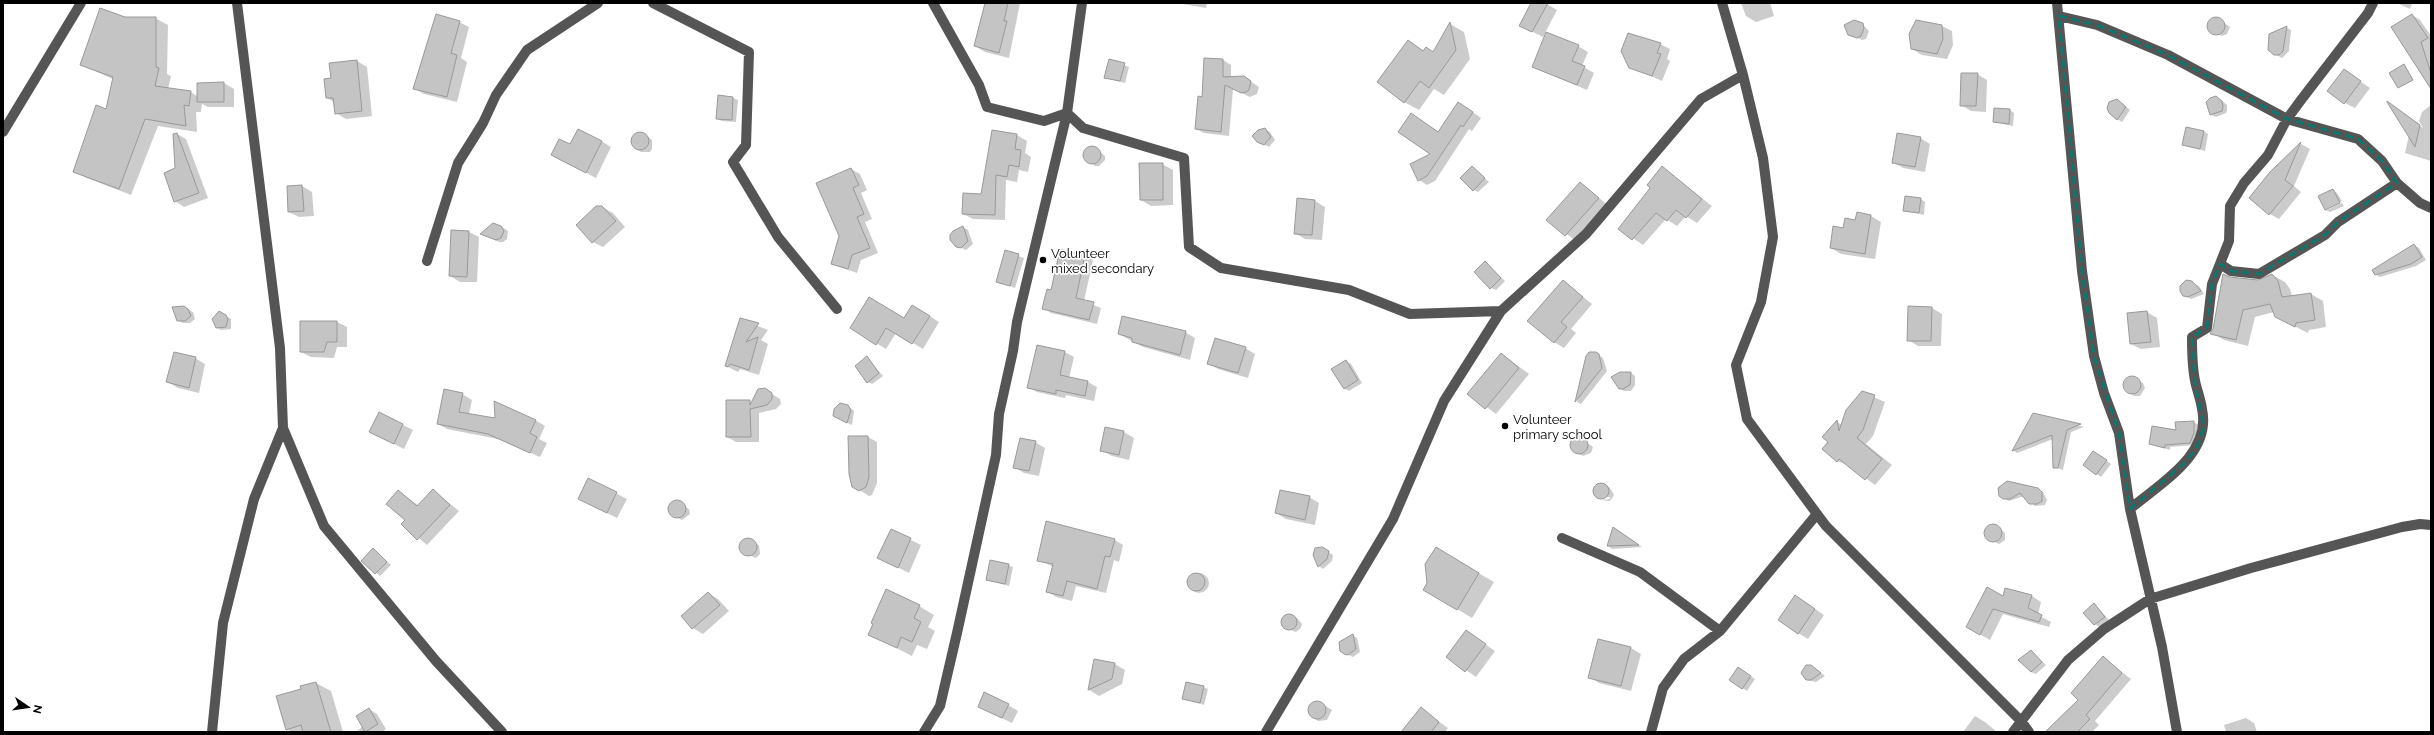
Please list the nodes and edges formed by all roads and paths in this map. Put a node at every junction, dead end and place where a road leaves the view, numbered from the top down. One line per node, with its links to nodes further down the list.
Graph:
1 (81, 3): 15 (street)
2 (237, 3): 22 (street)
3 (581, 3): 10 (street)
4 (653, 3): 20 (street)
5 (933, 3): 13 (street)
6 (1082, 3): 13 (street)
7 (1722, 3): 12 (street)
8 (2057, 3): 11 (street)
9 (2373, 3): 14 (street)
10 (595, 4): 18 (street)
11 (2059, 16): 14 (street); 23 (street)
12 (1743, 75): 21 (street); 24 (street)
13 (1067, 113): 21 (street); 32 (street)
14 (2287, 119): 16 (street); 19 (street)
15 (3, 132)
16 (2396, 183): 17 (street); 19 (street)
17 (2431, 208)
18 (427, 261)
19 (2220, 264): 23 (street)
20 (837, 308)
21 (1501, 311): 33 (street)
22 (283, 428): 30 (street); 31 (street)
23 (2130, 509): 27 (street)
24 (1816, 514): 28 (street); 29 (street)
25 (2431, 525): 27 (street)
26 (1562, 538): 28 (street)
27 (2150, 599): 29 (street); 37 (street)
28 (1720, 631): 34 (street)
29 (2021, 721): 35 (street); 36 (street)
30 (212, 732)
31 (502, 732)
32 (924, 732)
33 (1266, 732)
34 (1651, 732)
35 (2013, 732)
36 (2029, 732)
37 (2177, 732)

